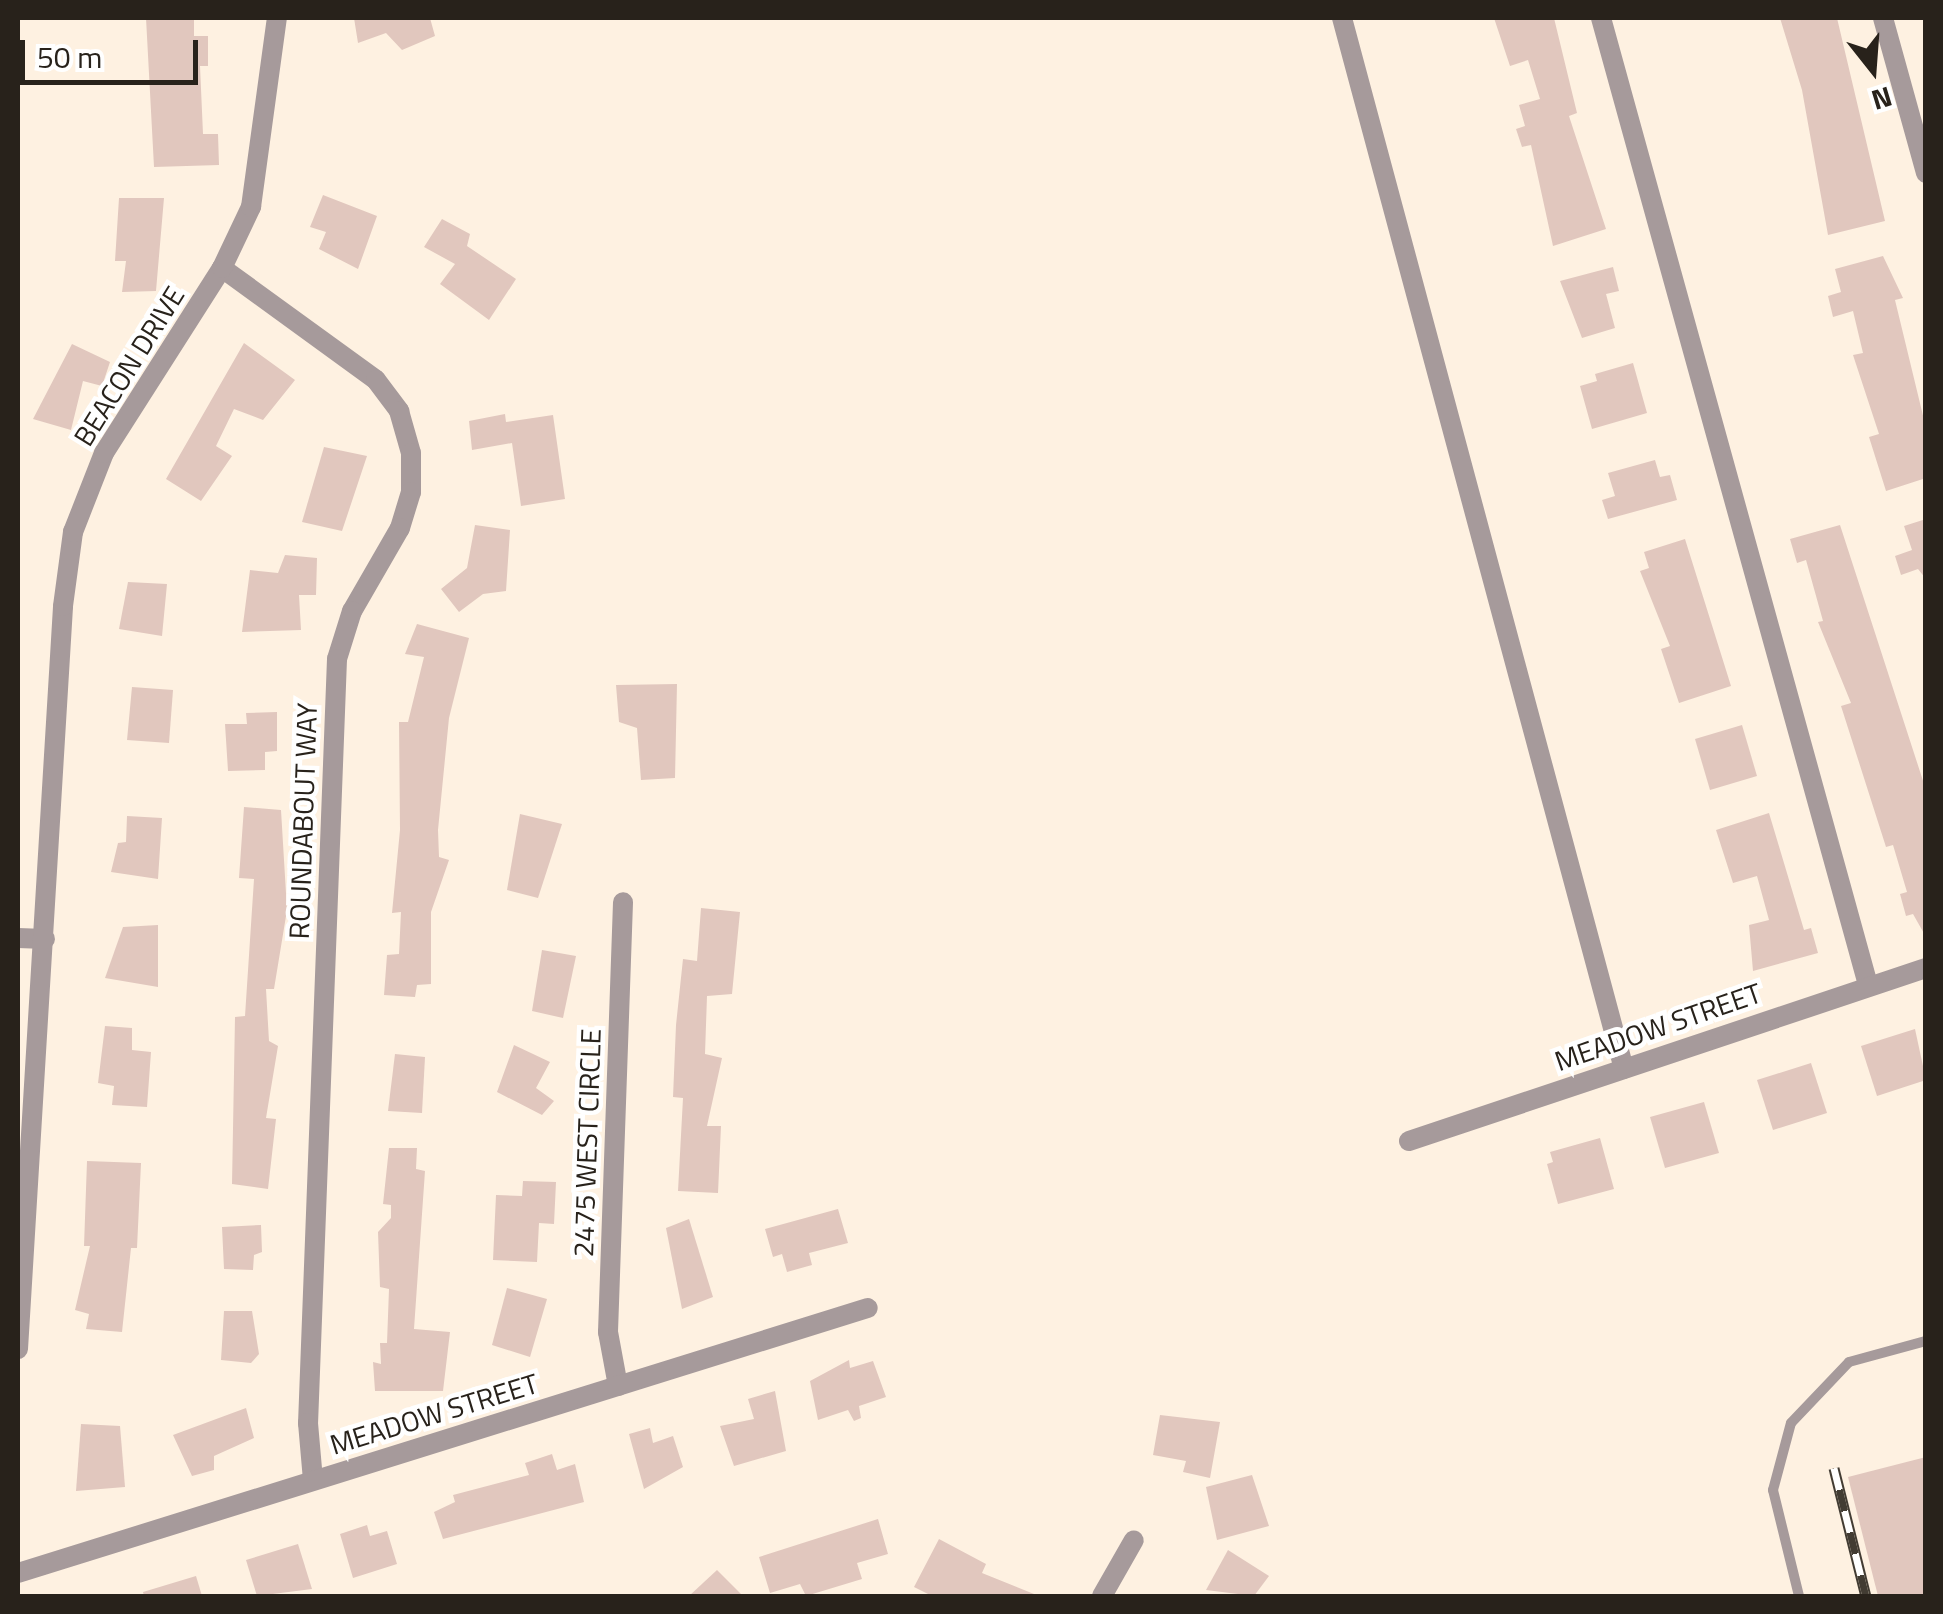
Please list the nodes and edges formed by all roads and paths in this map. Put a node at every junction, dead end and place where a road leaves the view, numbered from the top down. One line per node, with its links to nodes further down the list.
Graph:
1 (277, 18): 6 (street, BEACON DRIVE)
2 (1342, 18): 12 (street)
3 (1601, 18): 11 (street)
4 (1883, 18): 5 (street)
5 (1926, 173)
6 (222, 268): 9 (street, BEACON DRIVE); 19 (street, ROUNDABOUT WAY)
7 (623, 902): 18 (street, 2475 WEST CIRCLE)
8 (18, 938): 9 (street)
9 (45, 939): 14 (street, BEACON DRIVE)
10 (1926, 968): 11 (street, MEADOW STREET)
11 (1868, 985): 12 (street, MEADOW STREET)
12 (1624, 1069): 13 (street, MEADOW STREET)
13 (1409, 1141)
14 (21, 1279): 17 (street, BEACON DRIVE)
15 (868, 1308): 18 (street, MEADOW STREET)
16 (1926, 1342): 23 (lane)
17 (18, 1349)
18 (618, 1386): 19 (street, MEADOW STREET)
19 (313, 1480): 21 (street, MEADOW STREET)
20 (1134, 1540): 22 (street)
21 (18, 1573)
22 (1102, 1596)
23 (1799, 1596)

